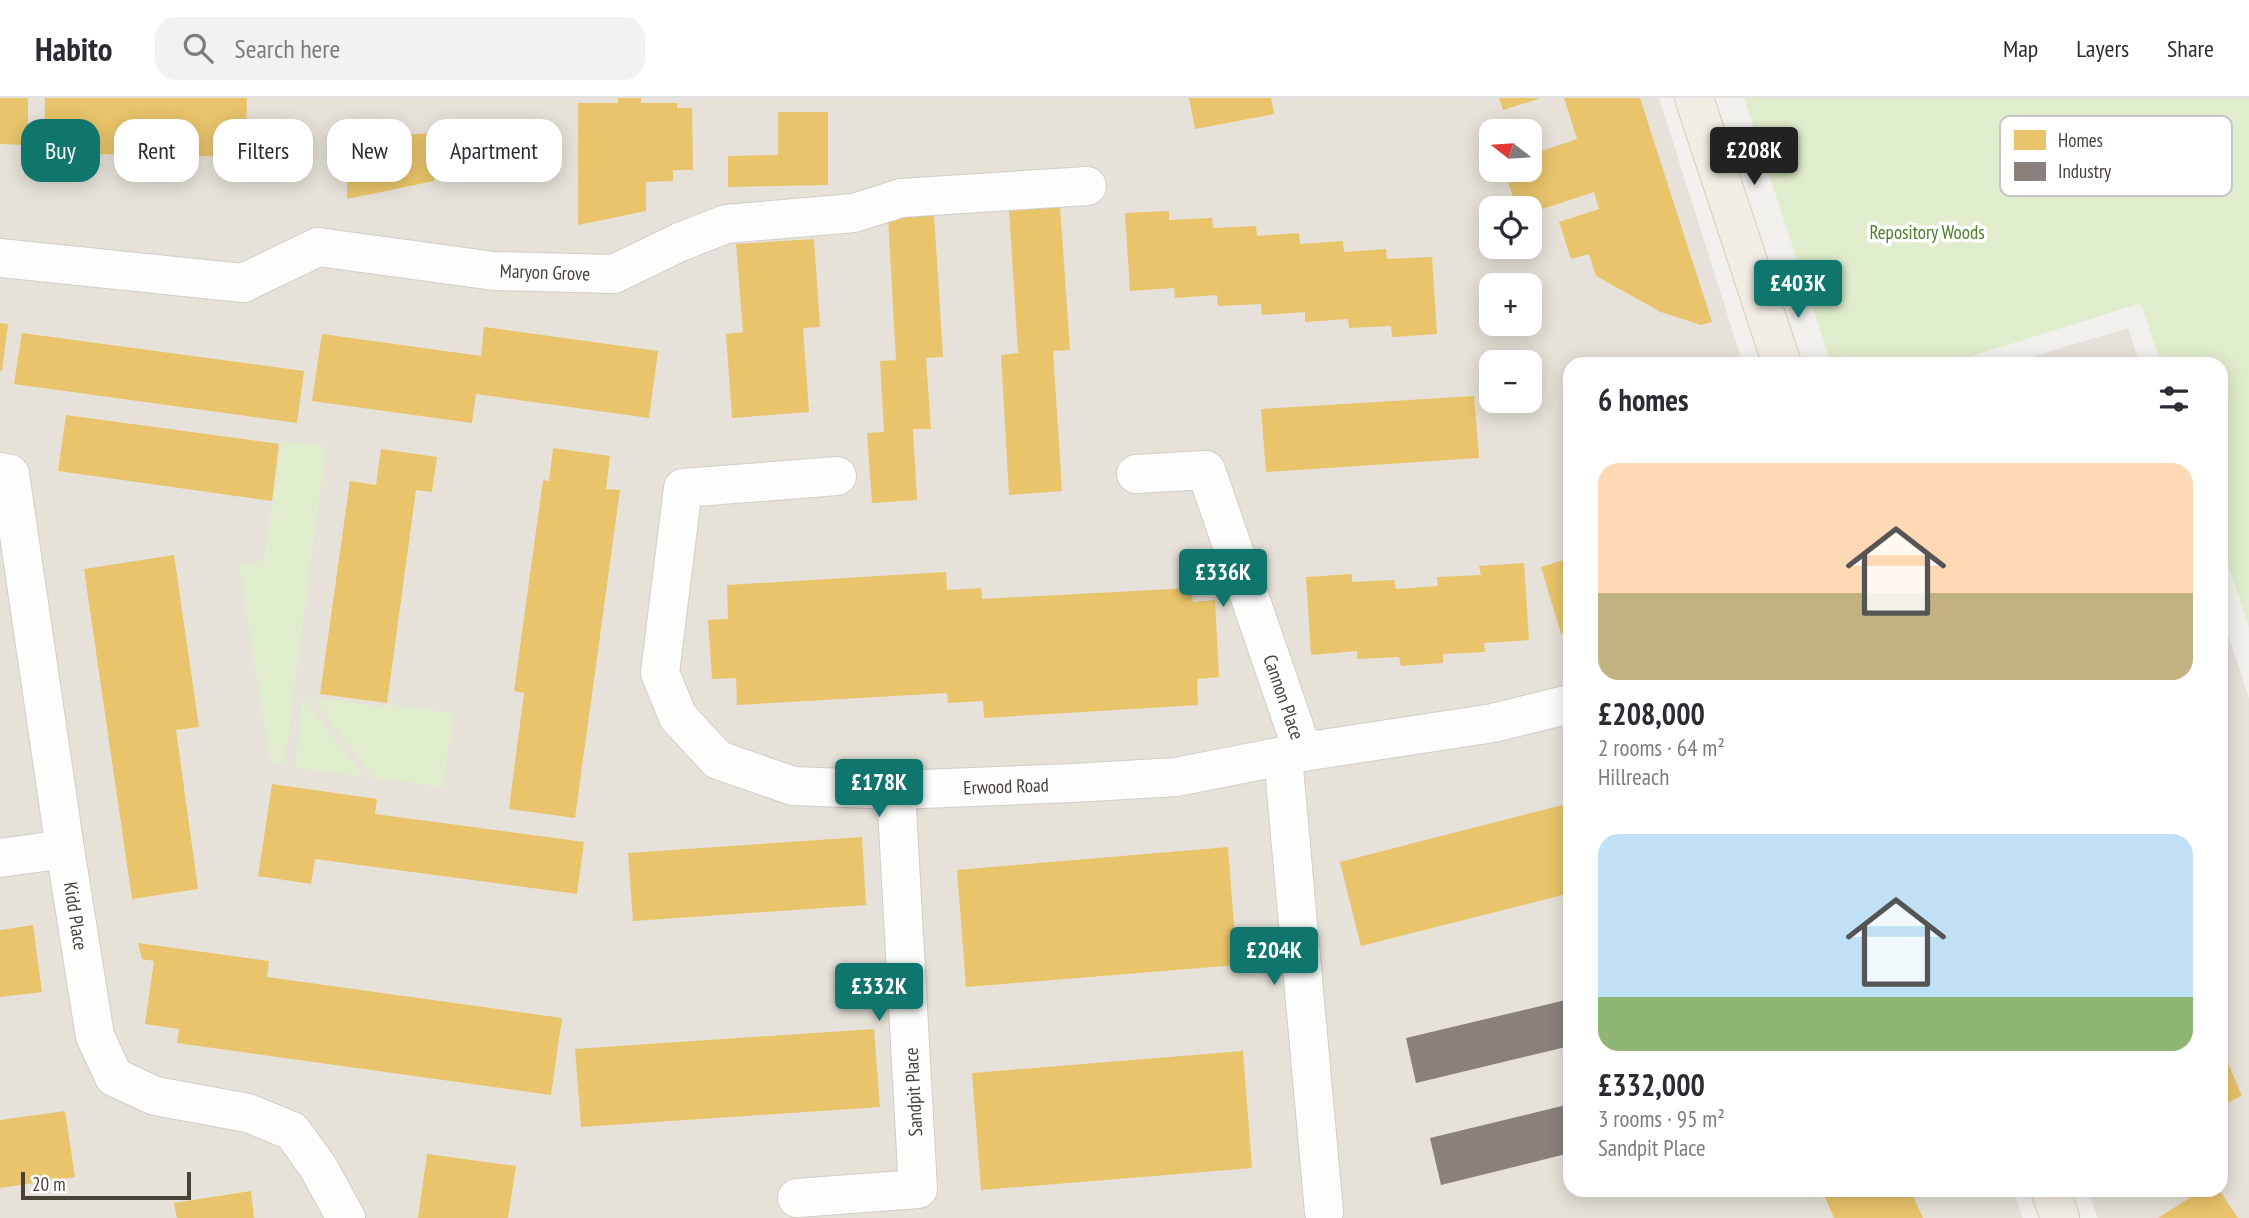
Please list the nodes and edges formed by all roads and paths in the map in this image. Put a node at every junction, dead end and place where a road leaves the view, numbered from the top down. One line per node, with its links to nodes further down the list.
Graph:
1 (1694, 98): 4 (main road)
2 (1087, 186): 3 (street, Maryon Grove)
3 (0, 258)
4 (1780, 357)
5 (0, 472): 11 (street, Kidd Place)
6 (1136, 474): 9 (street, Cannon Place)
7 (837, 476): 10 (street, Erwood Road)
8 (1563, 706): 9 (street, Erwood Road)
9 (1293, 755): 10 (street, Erwood Road); 15 (street)
10 (896, 790): 14 (street, Sandpit Place)
11 (65, 849): 12 (street); 16 (street, Kidd Place)
12 (0, 858)
13 (2052, 1197): 17 (main road)
14 (797, 1198)
15 (1324, 1212)
16 (346, 1218)
17 (2060, 1218)

